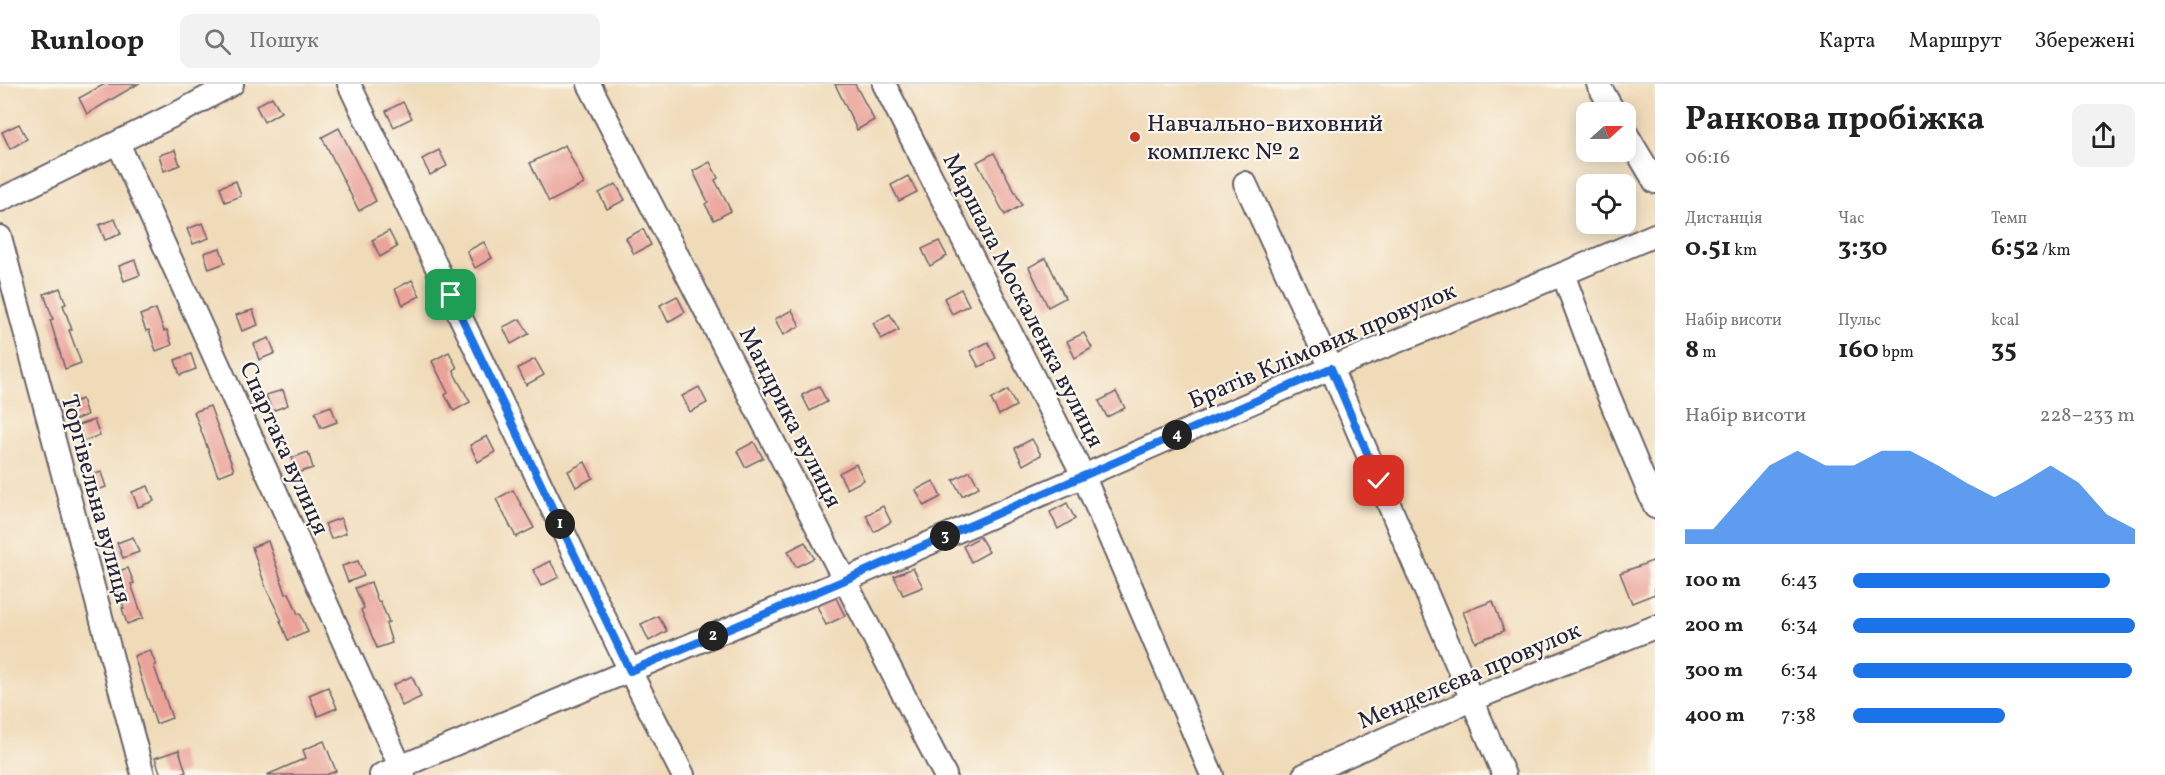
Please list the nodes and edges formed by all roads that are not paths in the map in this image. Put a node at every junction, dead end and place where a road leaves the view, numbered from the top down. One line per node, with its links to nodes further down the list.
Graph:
1 (232, 84): 7 (street)
2 (349, 84): 20 (street)
3 (589, 84): 18 (street, Мандрика вулиця)
4 (884, 84): 16 (street, Маршала Москаленка вулиця)
5 (1598, 84): 6 (street)
6 (1608, 102)
7 (118, 143): 11 (street); 22 (street, Спартака вулиця)
8 (1636, 150): 9 (street)
9 (1655, 182)
10 (1245, 183): 15 (street)
11 (0, 200)
12 (1655, 235): 14 (street, Братів Клімових провулок)
13 (0, 237): 23 (street, Торгівельна вулиця)
14 (1563, 274): 15 (street, Братів Клімових провулок); 17 (street)
15 (1331, 368): 16 (street, Братів Клімових провулок); 21 (street)
16 (1083, 475): 18 (street, Братів Клімових провулок); 26 (street, Маршала Москаленка вулиця)
17 (1655, 507)
18 (845, 580): 20 (street, Братів Клімових провулок); 25 (street, Мандрика вулиця)
19 (1655, 627): 21 (street, Менделєєва провулок)
20 (630, 671): 22 (street, Братів Клімових провулок); 24 (street)
21 (1471, 700): 27 (street, Менделєєва провулок); 28 (street)
22 (395, 772)
23 (142, 775)
24 (683, 775)
25 (945, 775)
26 (1212, 775)
27 (1304, 775)
28 (1504, 775)

